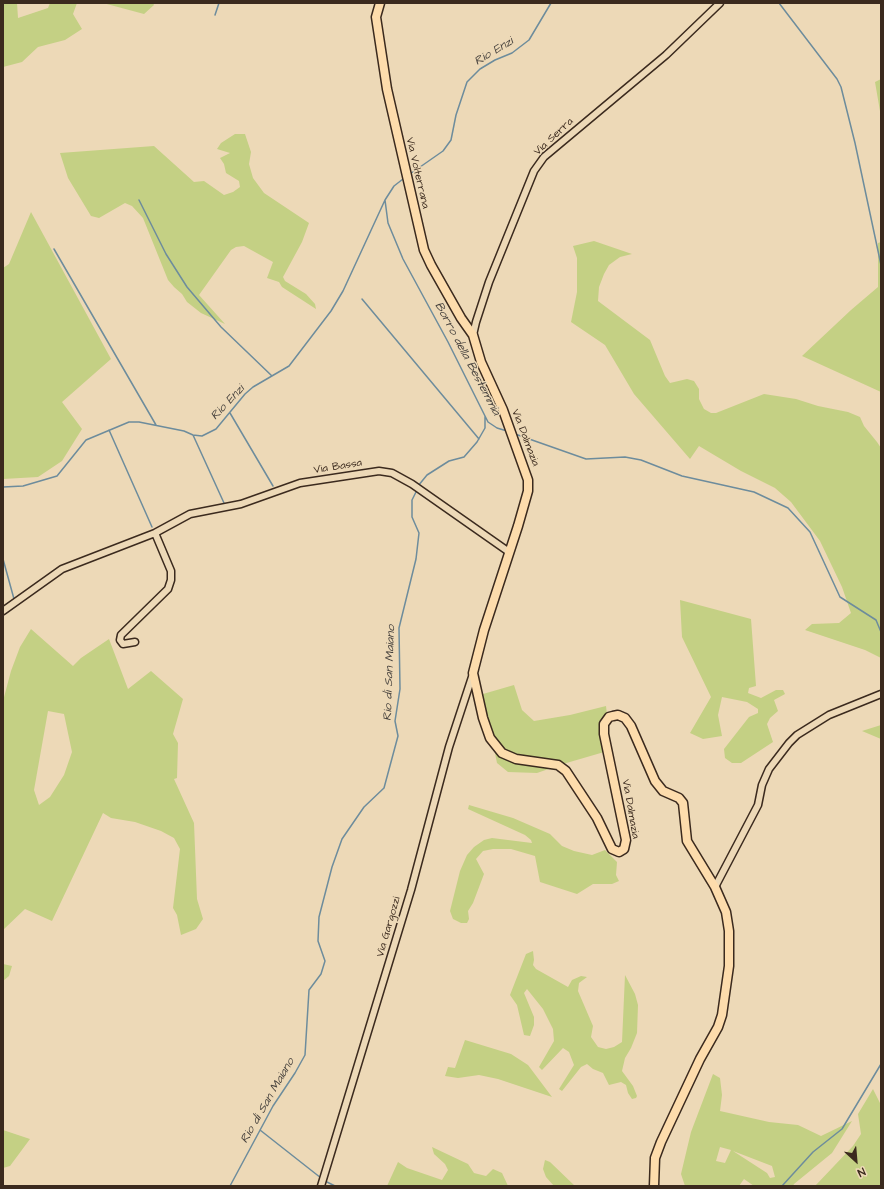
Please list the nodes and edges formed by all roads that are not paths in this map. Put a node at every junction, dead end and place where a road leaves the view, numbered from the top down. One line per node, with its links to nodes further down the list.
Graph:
1 (380, 3): 3 (main road, Via Volterrana)
2 (720, 3): 3 (street, Via Serra)
3 (473, 335): 5 (main road, Via Dalmazia)
4 (155, 532): 5 (street, Via Bassa); 6 (street, Via Bassa); 7 (street)
5 (509, 552): 8 (main road, Via Dalmazia)
6 (3, 611)
7 (135, 642)
8 (473, 673): 10 (main road, Via Dalmazia); 11 (street, Via Gargozzi)
9 (881, 694): 10 (street)
10 (715, 887): 12 (main road, Via Dalmazia)
11 (321, 1186)
12 (654, 1186)

